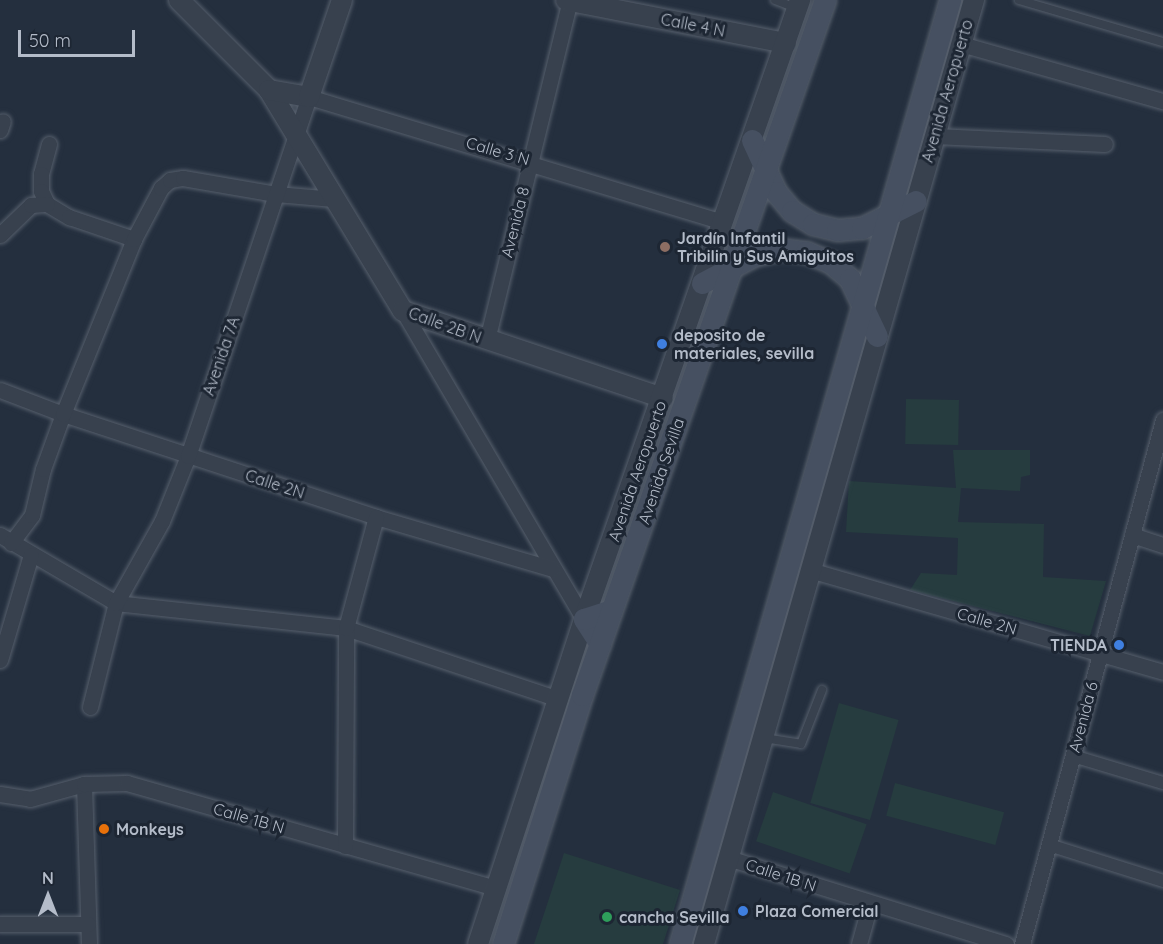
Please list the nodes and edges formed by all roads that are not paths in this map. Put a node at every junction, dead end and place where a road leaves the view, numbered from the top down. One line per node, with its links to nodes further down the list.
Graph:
1 (179, 0): 13 (street, Calle 2B N)
2 (342, 0): 14 (street, Avenida 7A)
3 (568, 0): 11 (street, Calle 4 N); 21 (street, Avenida 8)
4 (775, 0): 9 (lane)
5 (825, 0): 22 (main road, Avenida Sevilla)
6 (950, 0): 27 (main road)
7 (974, 0): 12 (street, Avenida Aeropuerto)
8 (1019, 0): 10 (lane)
9 (799, 4): 11 (street, Avenida Aeropuerto)
10 (1163, 42)
11 (786, 43): 18 (street, Avenida Aeropuerto)
12 (961, 44): 15 (street); 17 (street, Avenida Aeropuerto)
13 (269, 90): 14 (street, Calle 3 N); 16 (street, Calle 2B N)
14 (309, 97): 16 (street, Avenida 7A); 21 (street, Calle 3 N)
15 (1163, 101)
16 (296, 136): 23 (street, Avenida 7A); 24 (street, Calle 2B N)
17 (935, 136): 20 (street); 25 (street, Avenida Aeropuerto)
18 (752, 140): 22 (main road); 28 (street, Avenida Aeropuerto)
19 (49, 144): 26 (street)
20 (1105, 144)
21 (531, 161): 28 (street, Calle 3 N); 36 (street, Avenida 8)
22 (766, 169): 27 (main road); 31 (main road, Avenida Sevilla)
23 (276, 194): 24 (street); 30 (street); 41 (street, Avenida 7A)
24 (334, 199): 34 (street, Calle 2B N)
25 (916, 201): 27 (main road); 35 (street, Avenida Aeropuerto)
26 (47, 204): 29 (street); 30 (street)
27 (888, 217): 33 (main road)
28 (724, 222): 32 (street, Avenida Aeropuerto)
29 (1, 231)
30 (134, 239): 39 (street)
31 (732, 268): 32 (main road); 33 (main road); 50 (main road, Avenida Sevilla)
32 (702, 283): 38 (street, Avenida Aeropuerto)
33 (864, 303): 35 (main road); 76 (main road)
34 (403, 311): 36 (street, Calle 2B N); 47 (street)
35 (877, 336): 48 (street, Avenida Aeropuerto)
36 (487, 340): 38 (street, Calle 2B N)
37 (0, 390): 39 (street, Calle 2N)
38 (663, 398): 51 (street, Avenida Aeropuerto)
39 (63, 414): 41 (street, Calle 2N); 44 (street)
40 (1163, 420): 43 (street, Avenida 6)
41 (188, 456): 42 (street, Calle 2N); 49 (street, Avenida 7A)
42 (376, 517): 47 (street, Calle 2N); 52 (street)
43 (1132, 535): 45 (street); 54 (street, Avenida 6)
44 (5, 539): 46 (street)
45 (1163, 544)
46 (31, 555): 49 (street); 55 (street)
47 (553, 569): 51 (street)
48 (810, 570): 54 (street, Calle 2N); 60 (street, Avenida Aeropuerto)
49 (116, 603): 52 (street); 59 (street, Avenida 7A)
50 (612, 610): 51 (main road); 53 (main road, Avenida Sevilla)
51 (584, 619): 53 (main road); 58 (street, Avenida Aeropuerto)
52 (346, 628): 58 (street); 66 (street)
53 (600, 644): 75 (main road, Avenida Sevilla)
54 (1100, 654): 56 (street, Calle 2N); 61 (street, Avenida 6)
55 (0, 660)
56 (1163, 672)
57 (822, 690): 60 (lane)
58 (558, 699): 69 (street, Avenida Aeropuerto)
59 (90, 707)
60 (764, 738): 67 (street, Avenida Aeropuerto)
61 (1073, 756): 62 (street); 65 (street, Avenida 6)
62 (1163, 783)
63 (84, 784): 64 (street, Calle 1B N); 66 (street, Calle 1B N); 72 (street)
64 (0, 794)
65 (1049, 845): 68 (street); 80 (street, Avenida 6)
66 (345, 846): 69 (street, Calle 1B N)
67 (728, 858): 70 (street, Calle 1B N); 77 (street, Avenida Aeropuerto)
68 (1163, 880)
69 (495, 888): 74 (street, Avenida Aeropuerto)
70 (870, 904): 78 (street); 79 (street, Calle 1B N)
71 (0, 924): 72 (street)
72 (88, 924): 73 (street)
73 (88, 944)
74 (478, 944)
75 (503, 944)
76 (680, 944)
77 (704, 944)
78 (859, 944)
79 (1006, 944)
80 (1022, 944)

